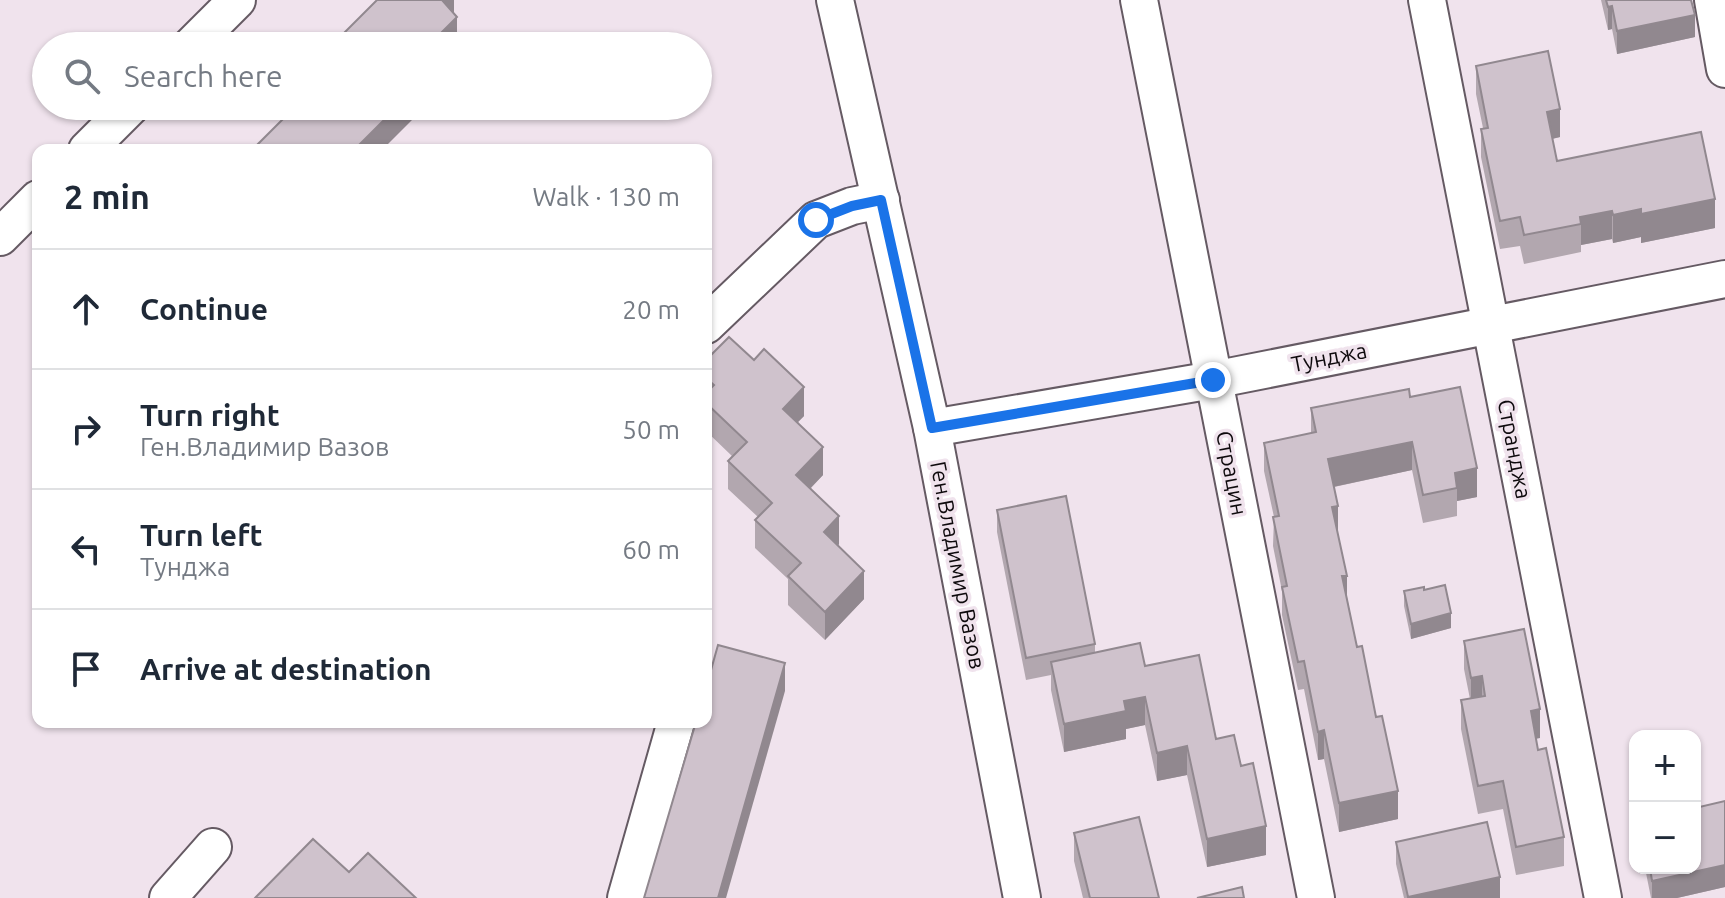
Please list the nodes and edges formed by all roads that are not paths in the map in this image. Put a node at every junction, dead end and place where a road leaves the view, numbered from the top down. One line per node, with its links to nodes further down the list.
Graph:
1 (237, 0): 6 (street)
2 (835, 0): 10 (street, Ген.Владимир Вазов)
3 (1139, 0): 16 (street, Страцин)
4 (1427, 0): 15 (street, Странджа)
5 (1713, 0): 7 (street)
6 (205, 32)
7 (1723, 47)
8 (117, 120): 9 (street)
9 (93, 144)
10 (881, 200): 14 (street); 17 (street, Ген.Владимир Вазов)
11 (32, 205): 12 (street)
12 (0, 237)
13 (1725, 279): 15 (street, Тунджа)
14 (712, 319)
15 (1491, 325): 16 (street, Тунджа); 24 (street, Странджа)
16 (1213, 380): 17 (street, Тунджа); 23 (street, Страцин)
17 (932, 428): 22 (street, Ген.Владимир Вазов)
18 (674, 728): 21 (street)
19 (213, 847): 20 (street)
20 (168, 898)
21 (626, 898)
22 (1022, 898)
23 (1316, 898)
24 (1603, 898)

